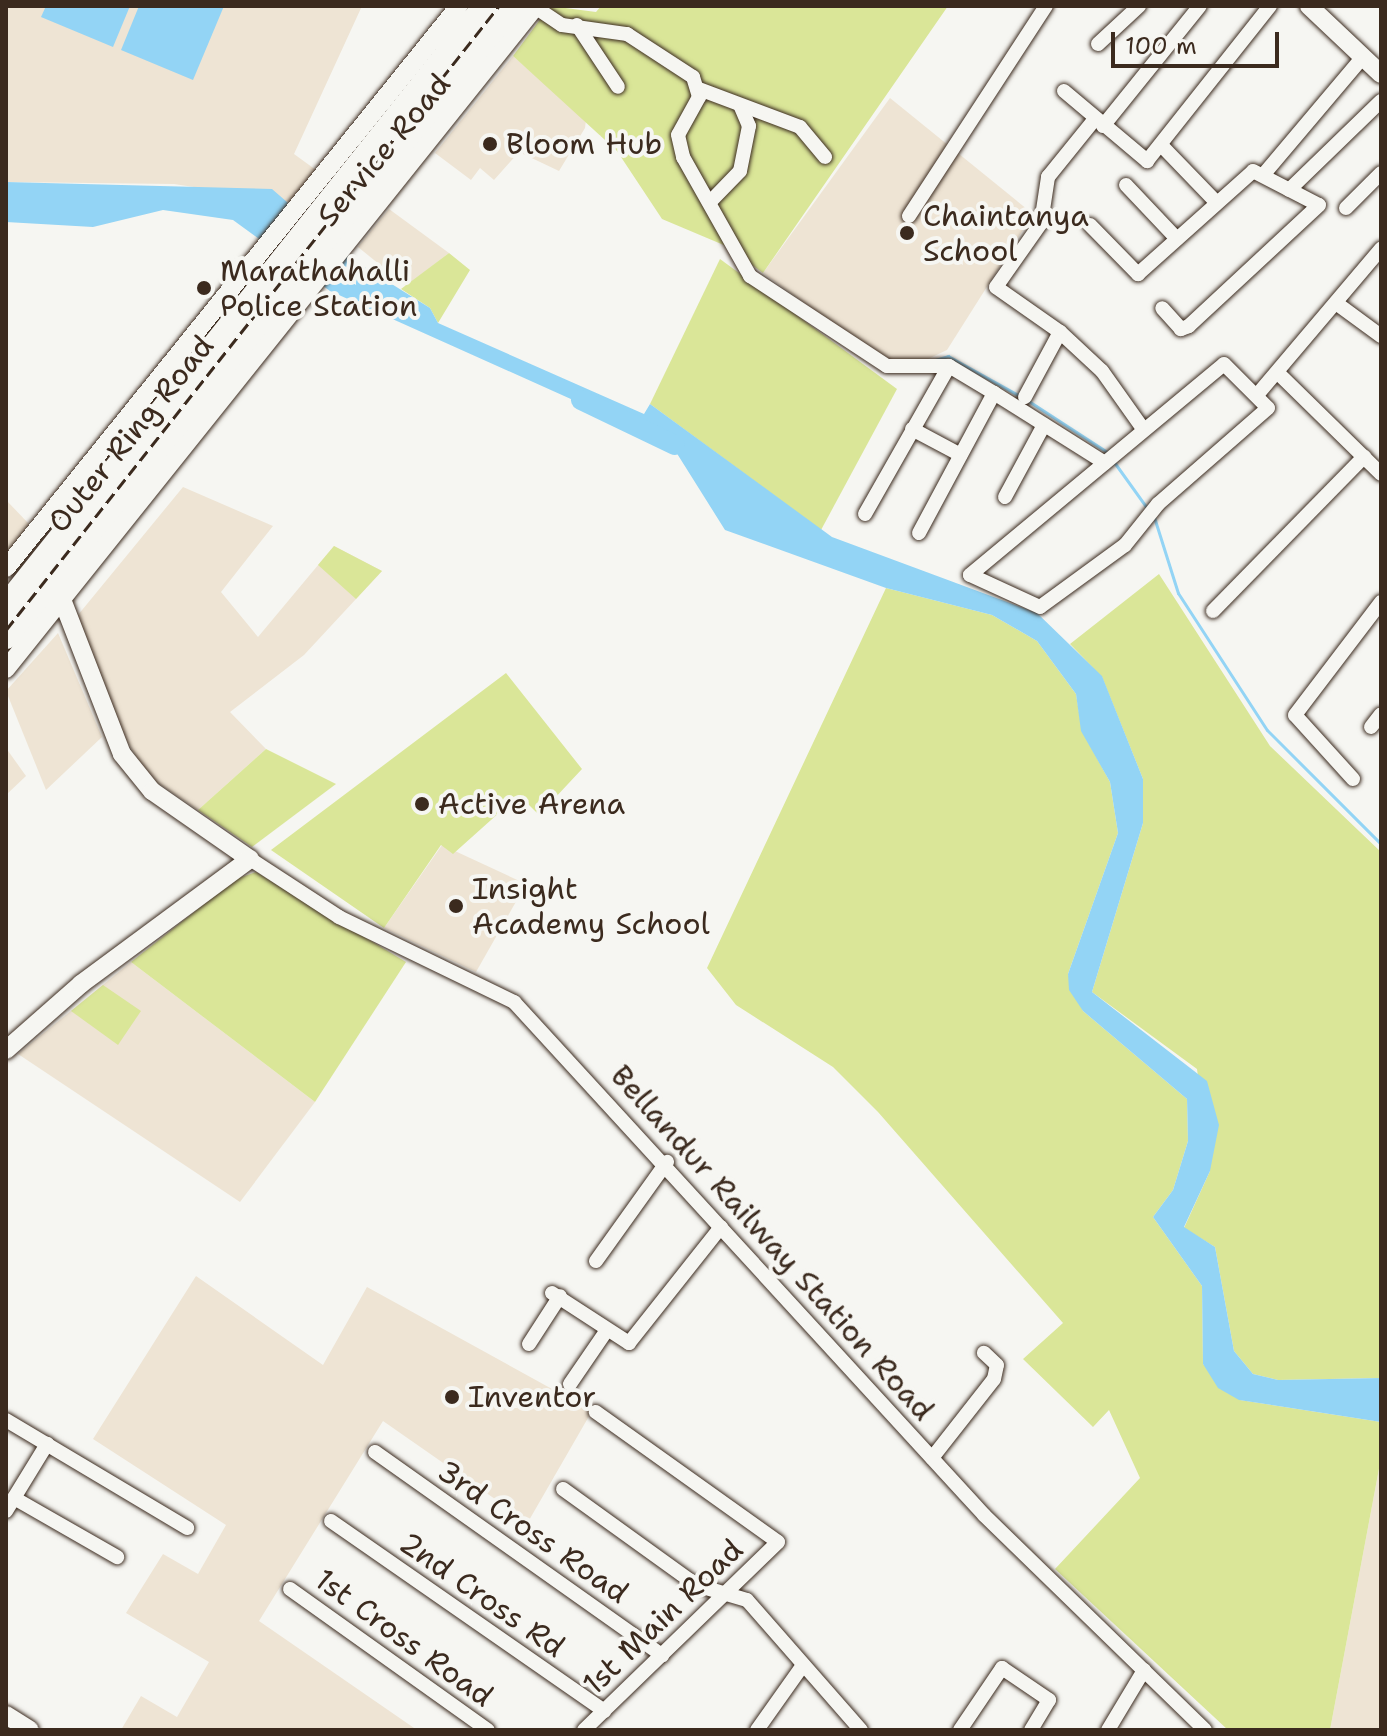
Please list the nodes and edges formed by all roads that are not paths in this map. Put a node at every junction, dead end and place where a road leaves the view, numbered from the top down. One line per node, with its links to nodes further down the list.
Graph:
1 (459, 6): 28 (street, Service Road)
2 (485, 6): 28 (highway, Outer Ring Road)
3 (512, 6): 32 (highway, Outer Ring Road)
4 (535, 6): 10 (street); 32 (street, Service Road)
5 (1139, 6): 11 (street)
6 (1200, 6): 19 (street)
7 (1270, 6): 20 (street)
8 (1309, 6): 12 (street)
9 (1041, 7): 30 (street)
10 (577, 25): 14 (street); 15 (street)
11 (1098, 44)
12 (1363, 57): 13 (street); 23 (street)
13 (1381, 74)
14 (618, 87)
15 (699, 89): 18 (street); 26 (street)
16 (1064, 91): 19 (street)
17 (1381, 101): 25 (street)
18 (741, 107): 21 (street); 26 (street)
19 (1099, 123): 20 (street); 38 (street)
20 (1162, 146): 27 (street)
21 (825, 157)
22 (1381, 173): 29 (street)
23 (1264, 174): 25 (street); 27 (street)
24 (1126, 185): 33 (street)
25 (1289, 190): 37 (street)
26 (710, 202): 40 (street)
27 (1217, 203): 33 (street)
28 (318, 204): 35 (highway, Outer Ring Road)
29 (1346, 208)
30 (909, 216)
31 (1090, 225): 33 (street)
32 (340, 236): 35 (highway, Outer Ring Road)
33 (1177, 239)
34 (1381, 249): 36 (street)
35 (288, 271): 48 (highway, Outer Ring Road); 57 (street); 61 (highway, Outer Ring Road)
36 (1336, 303): 39 (street); 41 (street)
37 (1162, 308)
38 (1060, 332): 44 (street); 47 (street)
39 (1381, 336)
40 (949, 366): 42 (street); 46 (street)
41 (1278, 373): 43 (street); 50 (street)
42 (994, 393): 45 (street); 49 (street)
43 (1257, 395): 47 (street); 51 (street)
44 (1025, 397)
45 (1044, 425): 51 (street); 53 (street)
46 (912, 429): 49 (street); 54 (street)
47 (1144, 430): 51 (street)
48 (127, 437): 56 (street); 59 (highway, Outer Ring Road)
49 (961, 455): 55 (street)
50 (1364, 457): 52 (street); 60 (street)
51 (1109, 459)
52 (1381, 474)
53 (1005, 497)
54 (865, 514)
55 (919, 533)
56 (6, 568)
57 (63, 602): 62 (street); 66 (street)
58 (1381, 602): 65 (street)
59 (6, 606)
60 (1213, 611)
61 (6, 637)
62 (6, 669)
63 (1381, 714): 64 (street)
64 (1371, 727)
65 (1353, 779)
66 (250, 859): 67 (street); 68 (street, Bellandur Railway Station Road)
67 (6, 1050)
68 (667, 1162): 69 (street, Bellandur Railway Station Road); 70 (street)
69 (721, 1227): 71 (street); 79 (street, Bellandur Railway Station Road)
70 (596, 1261)
71 (607, 1330): 72 (street); 74 (street)
72 (529, 1344)
73 (984, 1353): 79 (street)
74 (570, 1384)
75 (596, 1412): 86 (street, 1st Main Road)
76 (6, 1420): 77 (street)
77 (47, 1444): 81 (street); 83 (street)
78 (375, 1452): 87 (street, 3rd Cross Road)
79 (932, 1458): 89 (street, Bellandur Railway Station Road)
80 (563, 1489): 86 (street)
81 (10, 1504): 84 (street)
82 (331, 1521): 90 (street, 2nd Cross Rd)
83 (187, 1528)
84 (117, 1557)
85 (290, 1589): 93 (street, 1st Cross Road)
86 (726, 1593): 87 (street, 1st Main Road); 88 (street)
87 (662, 1655): 90 (street, 1st Main Road)
88 (803, 1665): 95 (street); 96 (street)
89 (1144, 1670): 99 (street); 100 (street, Bellandur Railway Station Road)
90 (604, 1711): 94 (street, 1st Main Road)
91 (6, 1715): 92 (street)
92 (30, 1730)
93 (488, 1730)
94 (584, 1730)
95 (757, 1730)
96 (861, 1730)
97 (960, 1730): 98 (street)
98 (1031, 1730)
99 (1108, 1730)
100 (1205, 1730)

